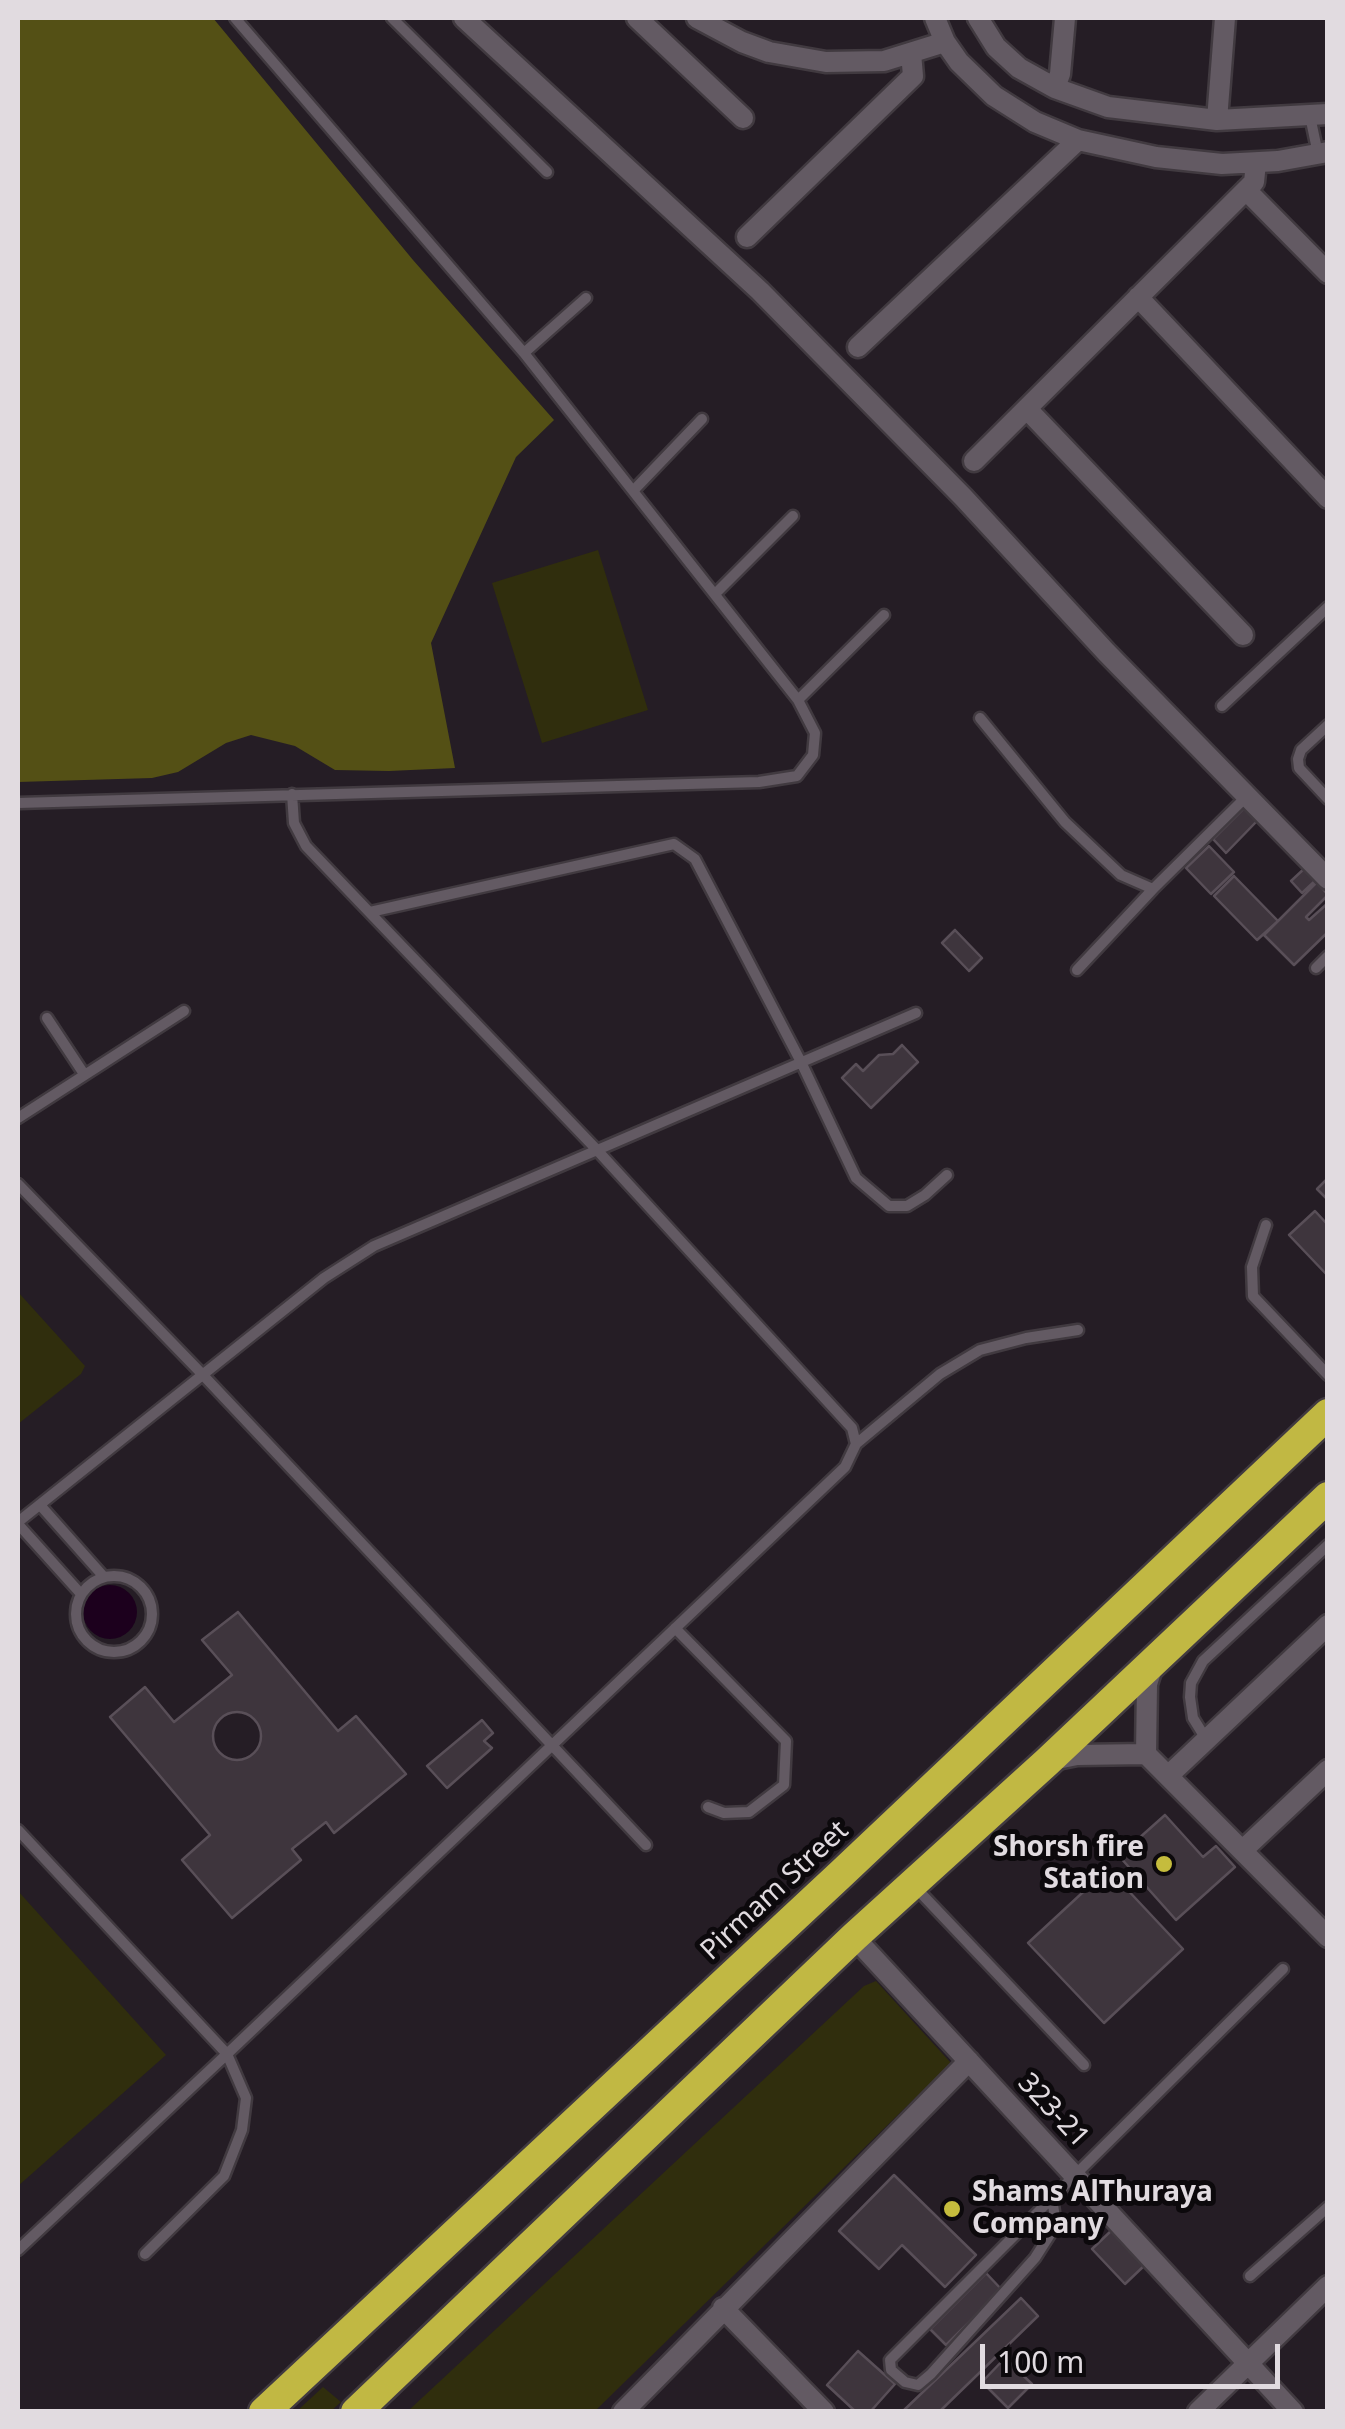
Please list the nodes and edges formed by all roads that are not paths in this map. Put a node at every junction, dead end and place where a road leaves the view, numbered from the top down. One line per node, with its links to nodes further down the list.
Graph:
1 (235, 18): 26 (lane)
2 (392, 18): 19 (lane)
3 (464, 18): 43 (street)
4 (637, 18): 14 (street)
5 (697, 18): 11 (street)
6 (934, 18): 10 (street)
7 (978, 18): 12 (street)
8 (1065, 18): 12 (street)
9 (1225, 18): 15 (street)
10 (944, 42): 11 (street); 16 (street)
11 (910, 53): 21 (street)
12 (1055, 88): 15 (street)
13 (1319, 115): 15 (street); 17 (lane)
14 (743, 118)
15 (1217, 120)
16 (1078, 140): 18 (street); 25 (street)
17 (1322, 153): 18 (street)
18 (1256, 163): 20 (street)
19 (548, 172)
20 (1246, 190): 22 (street); 24 (street)
21 (747, 237)
22 (1328, 273)
23 (586, 298): 26 (lane)
24 (1138, 298): 27 (street); 31 (street)
25 (858, 347)
26 (524, 353): 30 (lane)
27 (1027, 408): 29 (street); 36 (street)
28 (702, 419): 30 (lane)
29 (974, 461)
30 (633, 491): 33 (lane)
31 (1328, 498)
32 (793, 516): 33 (lane)
33 (714, 594): 37 (lane)
34 (1328, 608): 38 (lane)
35 (884, 616): 37 (lane)
36 (1244, 636)
37 (798, 700): 42 (lane)
38 (1222, 706)
39 (980, 718): 46 (lane)
40 (1328, 725): 41 (lane)
41 (1325, 792)
42 (292, 794): 44 (lane); 47 (lane)
43 (1247, 796): 45 (street); 46 (lane)
44 (18, 803)
45 (1328, 879)
46 (1152, 888): 50 (lane)
47 (370, 912): 54 (lane); 57 (lane)
48 (1328, 956): 49 (lane)
49 (1316, 968)
50 (1076, 970)
51 (184, 1011): 55 (lane)
52 (916, 1013): 54 (lane)
53 (47, 1018): 55 (lane)
54 (800, 1062): 57 (lane); 58 (lane)
55 (84, 1074): 56 (lane)
56 (18, 1118)
57 (597, 1150): 62 (lane); 65 (lane)
58 (947, 1175)
59 (18, 1184): 62 (lane)
60 (1266, 1225): 63 (lane)
61 (1078, 1330): 65 (lane)
62 (202, 1374): 67 (lane); 78 (lane)
63 (1328, 1375)
64 (1328, 1414): 103 (highway, Pirmam Street)
65 (856, 1444): 73 (lane)
66 (1328, 1497): 74 (highway)
67 (40, 1505): 68 (lane); 70 (lane)
68 (18, 1523): 71 (lane)
69 (1328, 1545): 76 (lane)
70 (104, 1577): 71 (lane); 71 (lane)
71 (82, 1594)
72 (1328, 1625): 77 (street)
73 (675, 1628): 78 (lane); 83 (lane)
74 (1182, 1634): 75 (highway); 76 (lane)
75 (1154, 1661): 79 (street); 80 (highway)
76 (1203, 1661): 77 (lane)
77 (1206, 1739): 82 (street)
78 (551, 1746): 85 (lane); 91 (lane)
79 (1146, 1754): 80 (street); 82 (street)
80 (1047, 1762): 87 (highway)
81 (1328, 1770): 86 (street)
82 (1169, 1774): 86 (street)
83 (708, 1808)
84 (18, 1830): 91 (lane)
85 (646, 1845)
86 (1244, 1849): 88 (street)
87 (912, 1884): 89 (highway); 93 (lane)
88 (1326, 1934)
89 (854, 1937): 92 (street, 323-21); 104 (highway)
90 (1283, 1969): 94 (lane)
91 (228, 2054): 97 (lane); 98 (lane)
92 (969, 2061): 94 (street, 323-21); 101 (street)
93 (1084, 2065)
94 (1075, 2176): 95 (lane); 102 (street, 323-21)
95 (1052, 2198): 95 (lane)
96 (1328, 2207): 99 (lane)
97 (18, 2250)
98 (145, 2254)
99 (1250, 2276)
100 (1328, 2286): 102 (street)
101 (723, 2308): 105 (street); 106 (street)
102 (1247, 2362): 107 (street); 108 (street, 323-21)
103 (264, 2412)
104 (356, 2412)
105 (623, 2412)
106 (824, 2412)
107 (1198, 2412)
108 (1293, 2412)

